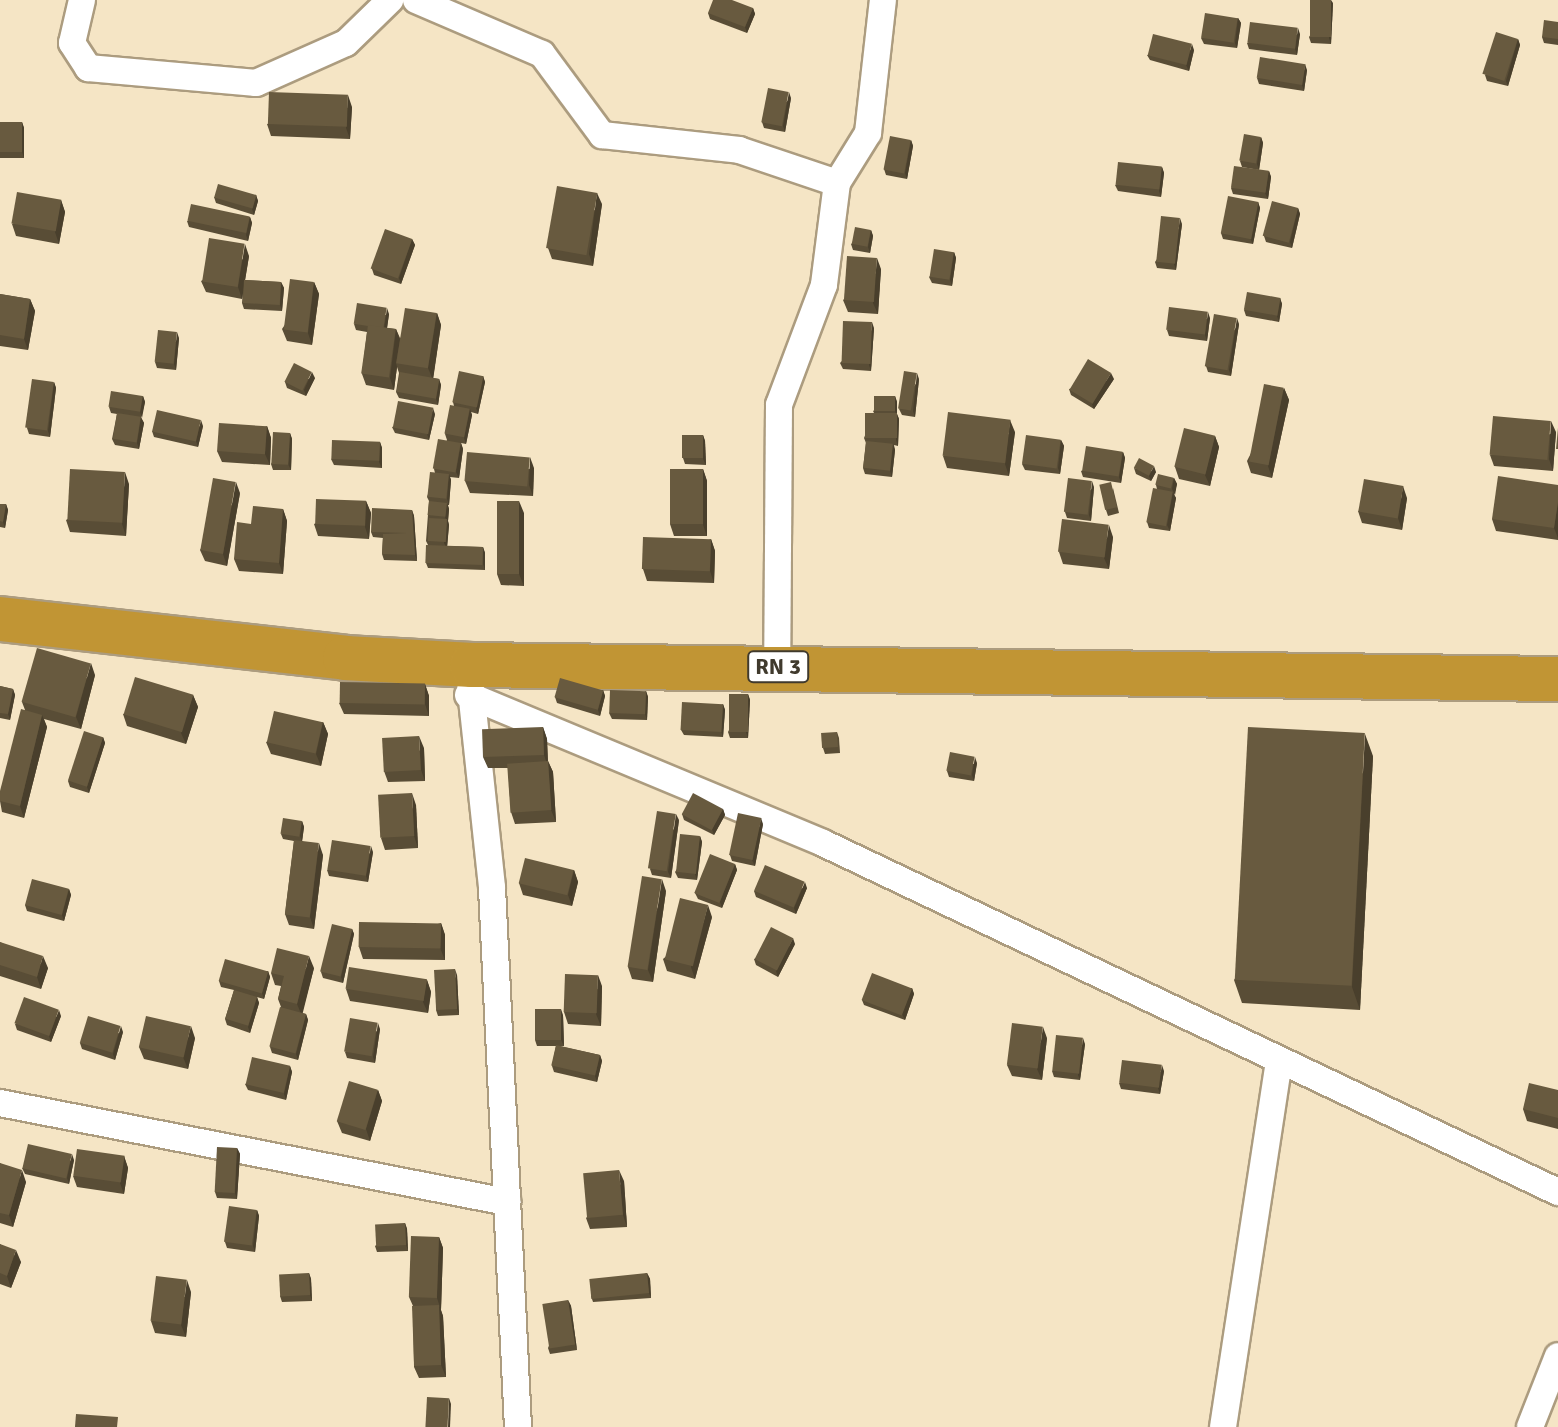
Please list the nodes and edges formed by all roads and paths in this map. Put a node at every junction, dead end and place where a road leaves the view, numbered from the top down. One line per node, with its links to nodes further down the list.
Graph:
1 (82, 0): 2 (street)
2 (390, 0)
3 (416, 0): 5 (street)
4 (883, 0): 5 (street)
5 (837, 183): 7 (street)
6 (0, 619): 9 (highway, RN 3)
7 (777, 667): 8 (highway, RN 3); 9 (highway, RN 3)
8 (1558, 679)
9 (470, 680): 10 (street); 13 (street)
10 (1279, 1061): 12 (street); 16 (street)
11 (0, 1103): 13 (street)
12 (1558, 1192)
13 (507, 1202): 15 (street)
14 (1558, 1356): 17 (street)
15 (518, 1427)
16 (1223, 1427)
17 (1530, 1427)

